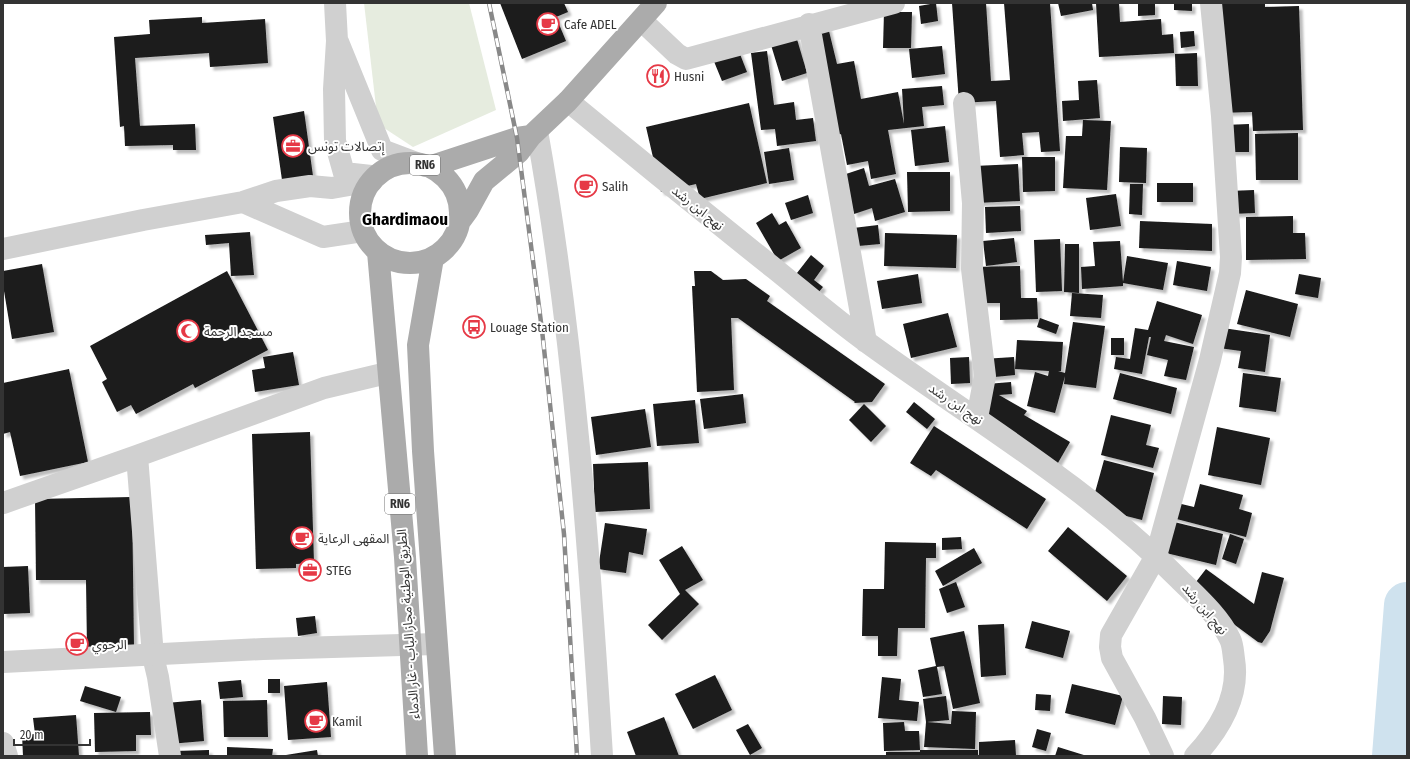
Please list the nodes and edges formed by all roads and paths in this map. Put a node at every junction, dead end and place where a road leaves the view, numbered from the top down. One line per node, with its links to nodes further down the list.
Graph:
1 (335, 3): 7 (street)
2 (656, 3): 5 (main road, RN6)
3 (894, 3): 6 (street)
4 (1211, 3): 24 (street)
5 (642, 20): 6 (street); 8 (main road, RN6)
6 (809, 24): 19 (street)
7 (337, 41): 11 (street); 12 (street)
8 (568, 101): 10 (main road, RN6); 19 (street, نهج ابن رشد)
9 (964, 103): 21 (street)
10 (534, 133): 11 (main road, RN6); 14 (main road, RN6); 34 (street)
11 (422, 165): 12 (main road, RN6); 14 (main road, RN6)
12 (374, 179): 13 (street); 15 (main road, RN6)
13 (243, 202): 15 (street); 16 (street)
14 (464, 216): 18 (main road, RN6)
15 (363, 231): 17 (main road, RN6)
16 (3, 249)
17 (378, 252): 18 (main road, RN6); 20 (main road, الطريق الوطنية مجاز الباب - غار الدماء / RN6)
18 (433, 258): 25 (main road, الطريق الوطنية مجاز الباب - غار الدماء / RN6)
19 (866, 342): 21 (street, نهج ابن رشد)
20 (387, 373): 22 (street); 26 (main road, الطريق الوطنية مجاز الباب - غار الدماء / RN6)
21 (977, 418): 24 (street, نهج ابن رشد)
22 (137, 456): 23 (street); 27 (street)
23 (3, 503)
24 (1156, 556): 35 (street); 36 (street, نهج ابن رشد)
25 (436, 644): 26 (street); 33 (main road, الطريق الوطنية مجاز الباب - غار الدماء / RN6)
26 (411, 646): 27 (street); 32 (main road, الطريق الوطنية مجاز الباب - غار الدماء / RN6)
27 (153, 656): 28 (street); 31 (street)
28 (3, 662)
29 (3, 743): 30 (street)
30 (7, 756)
31 (170, 756)
32 (417, 756)
33 (445, 756)
34 (602, 756)
35 (1163, 756)
36 (1195, 756)

